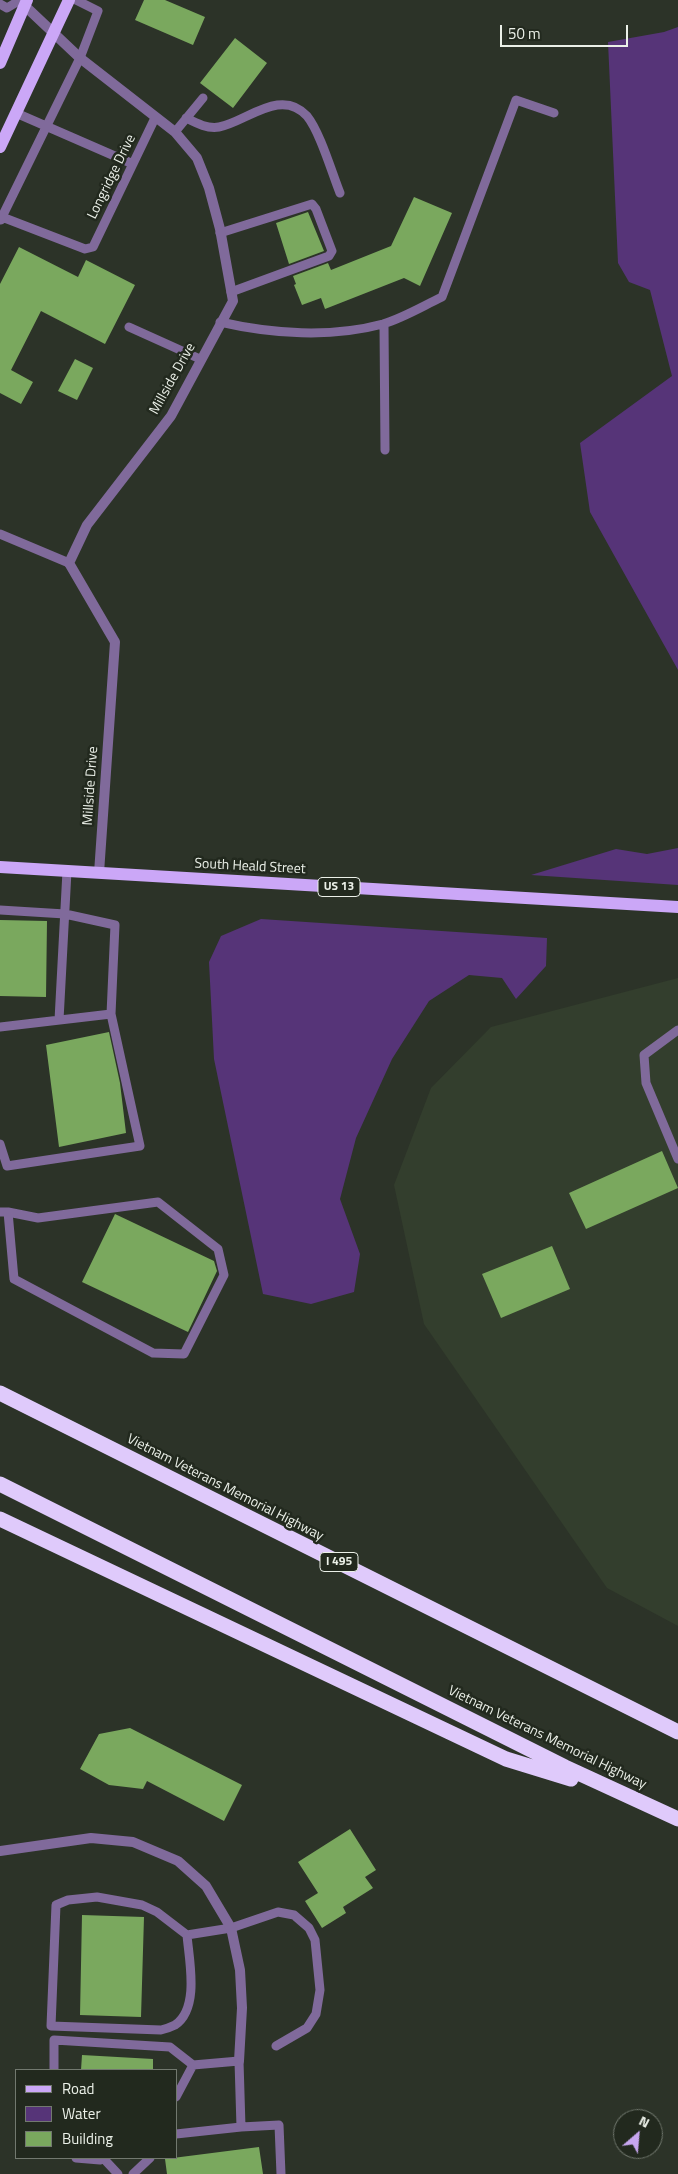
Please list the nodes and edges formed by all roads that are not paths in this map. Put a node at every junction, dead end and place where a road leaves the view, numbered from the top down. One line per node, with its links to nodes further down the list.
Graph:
1 (69, 0): 5 (main road)
2 (76, 0): 6 (lane)
3 (21, 2): 4 (lane); 5 (street, Millside Drive); 7 (main road)
4 (0, 4)
5 (54, 33): 6 (street, Millside Drive); 9 (main road)
6 (80, 58): 11 (street, Millside Drive); 13 (lane)
7 (0, 63)
8 (203, 98): 12 (lane)
9 (16, 113): 13 (lane); 15 (main road)
10 (554, 113): 22 (lane)
11 (155, 118): 14 (street, Millside Drive); 16 (lane, Longridge Drive)
12 (186, 118): 14 (lane); 17 (lane)
13 (48, 127): 16 (lane); 18 (lane)
14 (175, 132): 19 (street, Millside Drive)
15 (0, 147)
16 (133, 164): 18 (lane, Longridge Drive)
17 (340, 194)
18 (1, 219)
19 (220, 233): 20 (street, Millside Drive); 20 (lane)
20 (231, 292): 21 (street, Millside Drive)
21 (220, 322): 22 (lane); 24 (street, Millside Drive)
22 (384, 324): 25 (lane)
23 (129, 327): 24 (lane)
24 (200, 359): 27 (street, Millside Drive)
25 (385, 450)
26 (0, 534): 27 (lane)
27 (69, 563): 30 (street, Millside Drive)
28 (0, 867): 29 (main road, South Heald Street / US 13)
29 (67, 871): 30 (main road, South Heald Street / US 13); 33 (lane)
30 (99, 873): 31 (main road, South Heald Street / US 13)
31 (678, 907)
32 (0, 910): 33 (lane)
33 (65, 914): 34 (lane); 35 (lane)
34 (111, 1014): 35 (lane); 38 (lane)
35 (59, 1020): 36 (lane)
36 (0, 1027)
37 (678, 1030): 39 (lane)
38 (0, 1144)
39 (678, 1160)
40 (4, 1212): 40 (lane)
41 (0, 1393): 44 (highway, Vietnam Veterans Memorial Highway / I 495)
42 (0, 1484): 45 (highway, Vietnam Veterans Memorial Highway)
43 (0, 1518): 45 (highway)
44 (678, 1732)
45 (621, 1794): 46 (highway, Vietnam Veterans Memorial Highway)
46 (678, 1819)
47 (0, 1850): 48 (street)
48 (231, 1928): 49 (lane); 50 (lane); 51 (street)
49 (188, 1935): 49 (lane)
50 (276, 2046)
51 (239, 2061): 52 (lane); 55 (lane)
52 (193, 2066): 53 (lane); 54 (lane)
53 (54, 2069)
54 (178, 2093)
55 (241, 2127): 56 (lane); 63 (lane)
56 (178, 2134)
57 (88, 2159): 58 (lane)
58 (102, 2159)
59 (105, 2159): 61 (lane)
60 (149, 2159): 62 (lane)
61 (118, 2174)
62 (133, 2174)
63 (281, 2174)

